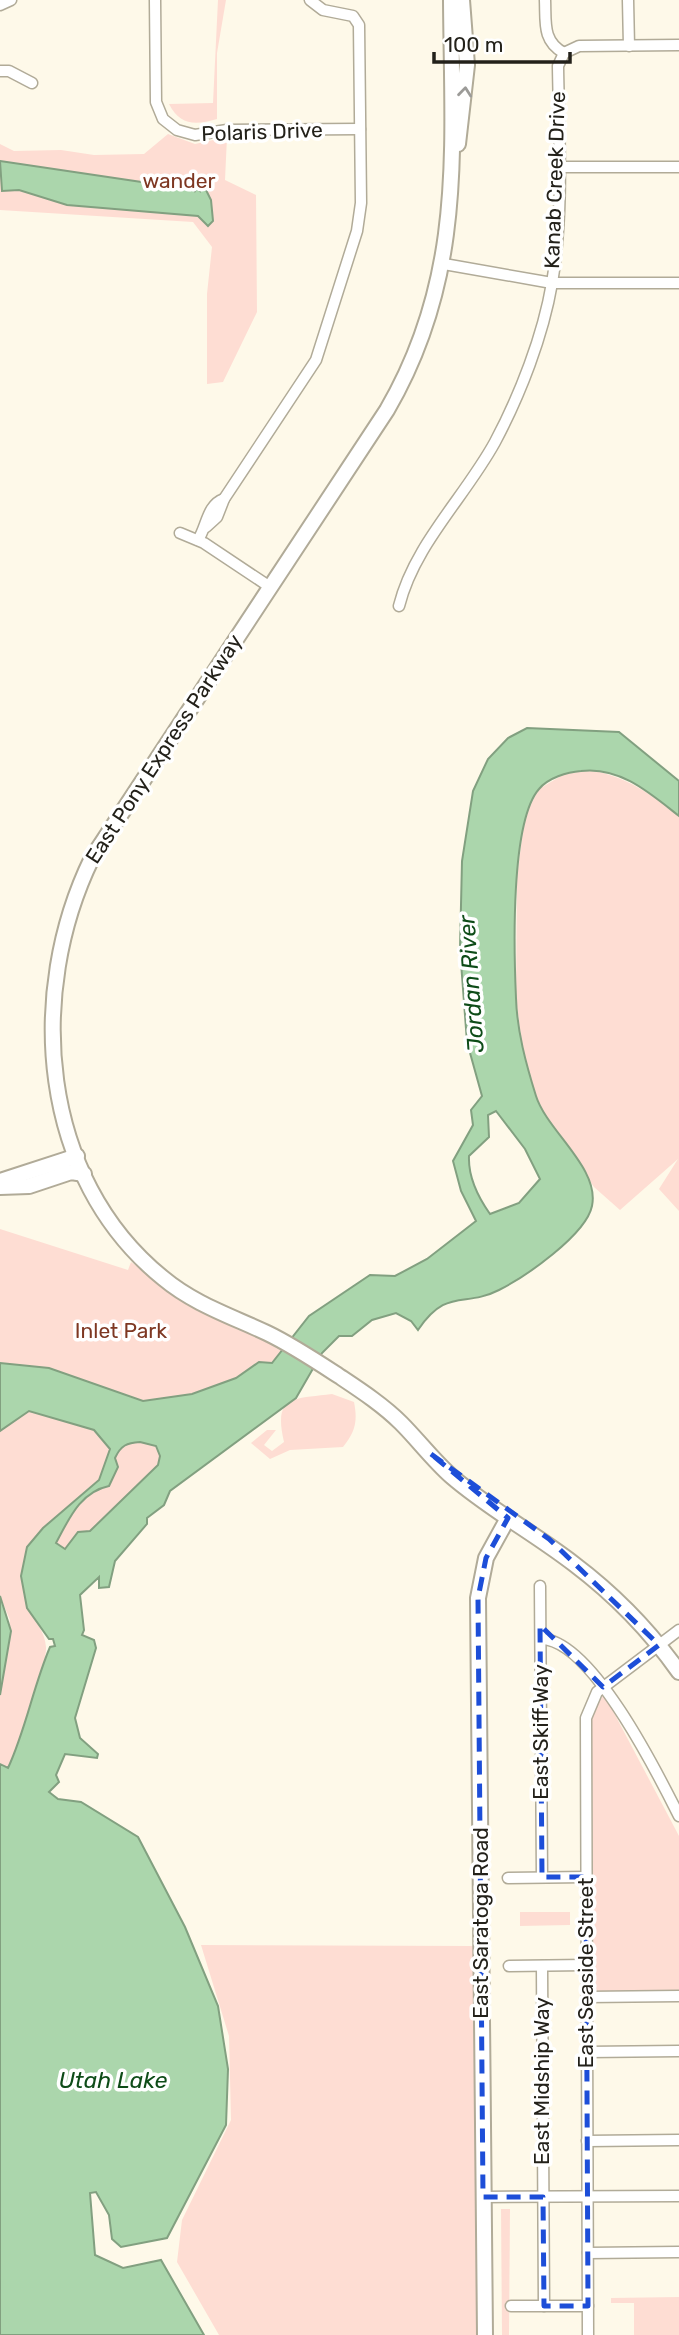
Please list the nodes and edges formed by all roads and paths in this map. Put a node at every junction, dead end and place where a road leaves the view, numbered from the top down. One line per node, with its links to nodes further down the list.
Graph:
1 (11, 0): 8 (street)
2 (155, 0): 14 (street, Polaris Drive)
3 (310, 0): 14 (street)
4 (451, 0): 17 (main road, East Pony Express Parkway)
5 (462, 0): 17 (main road, East Pony Express Parkway, one-way to 5)
6 (545, 0): 11 (street)
7 (628, 0): 10 (street)
8 (0, 5)
9 (679, 45): 10 (street)
10 (629, 46): 11 (street)
11 (564, 53): 15 (street, Kanab Creek Drive)
12 (0, 71): 13 (street)
13 (32, 83)
14 (360, 129): 22 (street)
15 (560, 167): 16 (street); 19 (street, Kanab Creek Drive)
16 (679, 167)
17 (450, 208): 18 (main road, East Pony Express Parkway)
18 (443, 264): 19 (street); 23 (main road, East Pony Express Parkway)
19 (552, 283): 20 (street); 24 (street, Kanab Creek Drive)
20 (679, 283)
21 (180, 533): 22 (street)
22 (198, 540): 23 (street)
23 (270, 587): 25 (main road, East Pony Express Parkway)
24 (400, 606)
25 (77, 1156): 26 (main road, East Pony Express Parkway); 27 (main road)
26 (84, 1174): 28 (main road); 29 (main road, East Pony Express Parkway)
27 (0, 1181)
28 (0, 1187)
29 (431, 1454): 30 (main road, East Pony Express Parkway); 31 (main road, East Pony Express Parkway)
30 (508, 1518): 31 (main road, East Pony Express Parkway); 53 (main road, East Saratoga Road)
31 (573, 1563): 35 (main road, East Pony Express Parkway)
32 (540, 1586): 34 (street, East Skiff Way)
33 (679, 1630): 35 (street, East Seaside Street)
34 (541, 1639): 37 (street); 39 (street, East Skiff Way)
35 (659, 1646): 36 (main road, East Pony Express Parkway); 37 (street, East Seaside Street)
36 (679, 1672)
37 (603, 1687): 38 (street); 40 (street, East Seaside Street)
38 (679, 1816)
39 (542, 1877): 40 (street); 41 (street)
40 (586, 1877): 42 (street, East Seaside Street)
41 (508, 1878)
42 (586, 1965): 44 (street); 46 (street, East Seaside Street)
43 (509, 1966): 44 (street)
44 (542, 1966): 54 (street, East Midship Way)
45 (679, 1996): 46 (street)
46 (587, 1997): 48 (street, East Seaside Street)
47 (679, 2051): 48 (street)
48 (587, 2052): 50 (street, East Seaside Street)
49 (679, 2140): 50 (street)
50 (587, 2141): 51 (street, East Seaside Street)
51 (588, 2196): 52 (street); 54 (street); 56 (street, East Seaside Street)
52 (679, 2196)
53 (483, 2197): 54 (street); 60 (main road, East Saratoga Road)
54 (543, 2197): 58 (street, East Midship Way)
55 (679, 2252): 56 (street)
56 (588, 2253): 59 (street, East Seaside Street)
57 (511, 2306): 58 (street)
58 (544, 2306): 59 (street)
59 (588, 2306): 61 (street, East Seaside Street)
60 (485, 2335)
61 (588, 2335)

